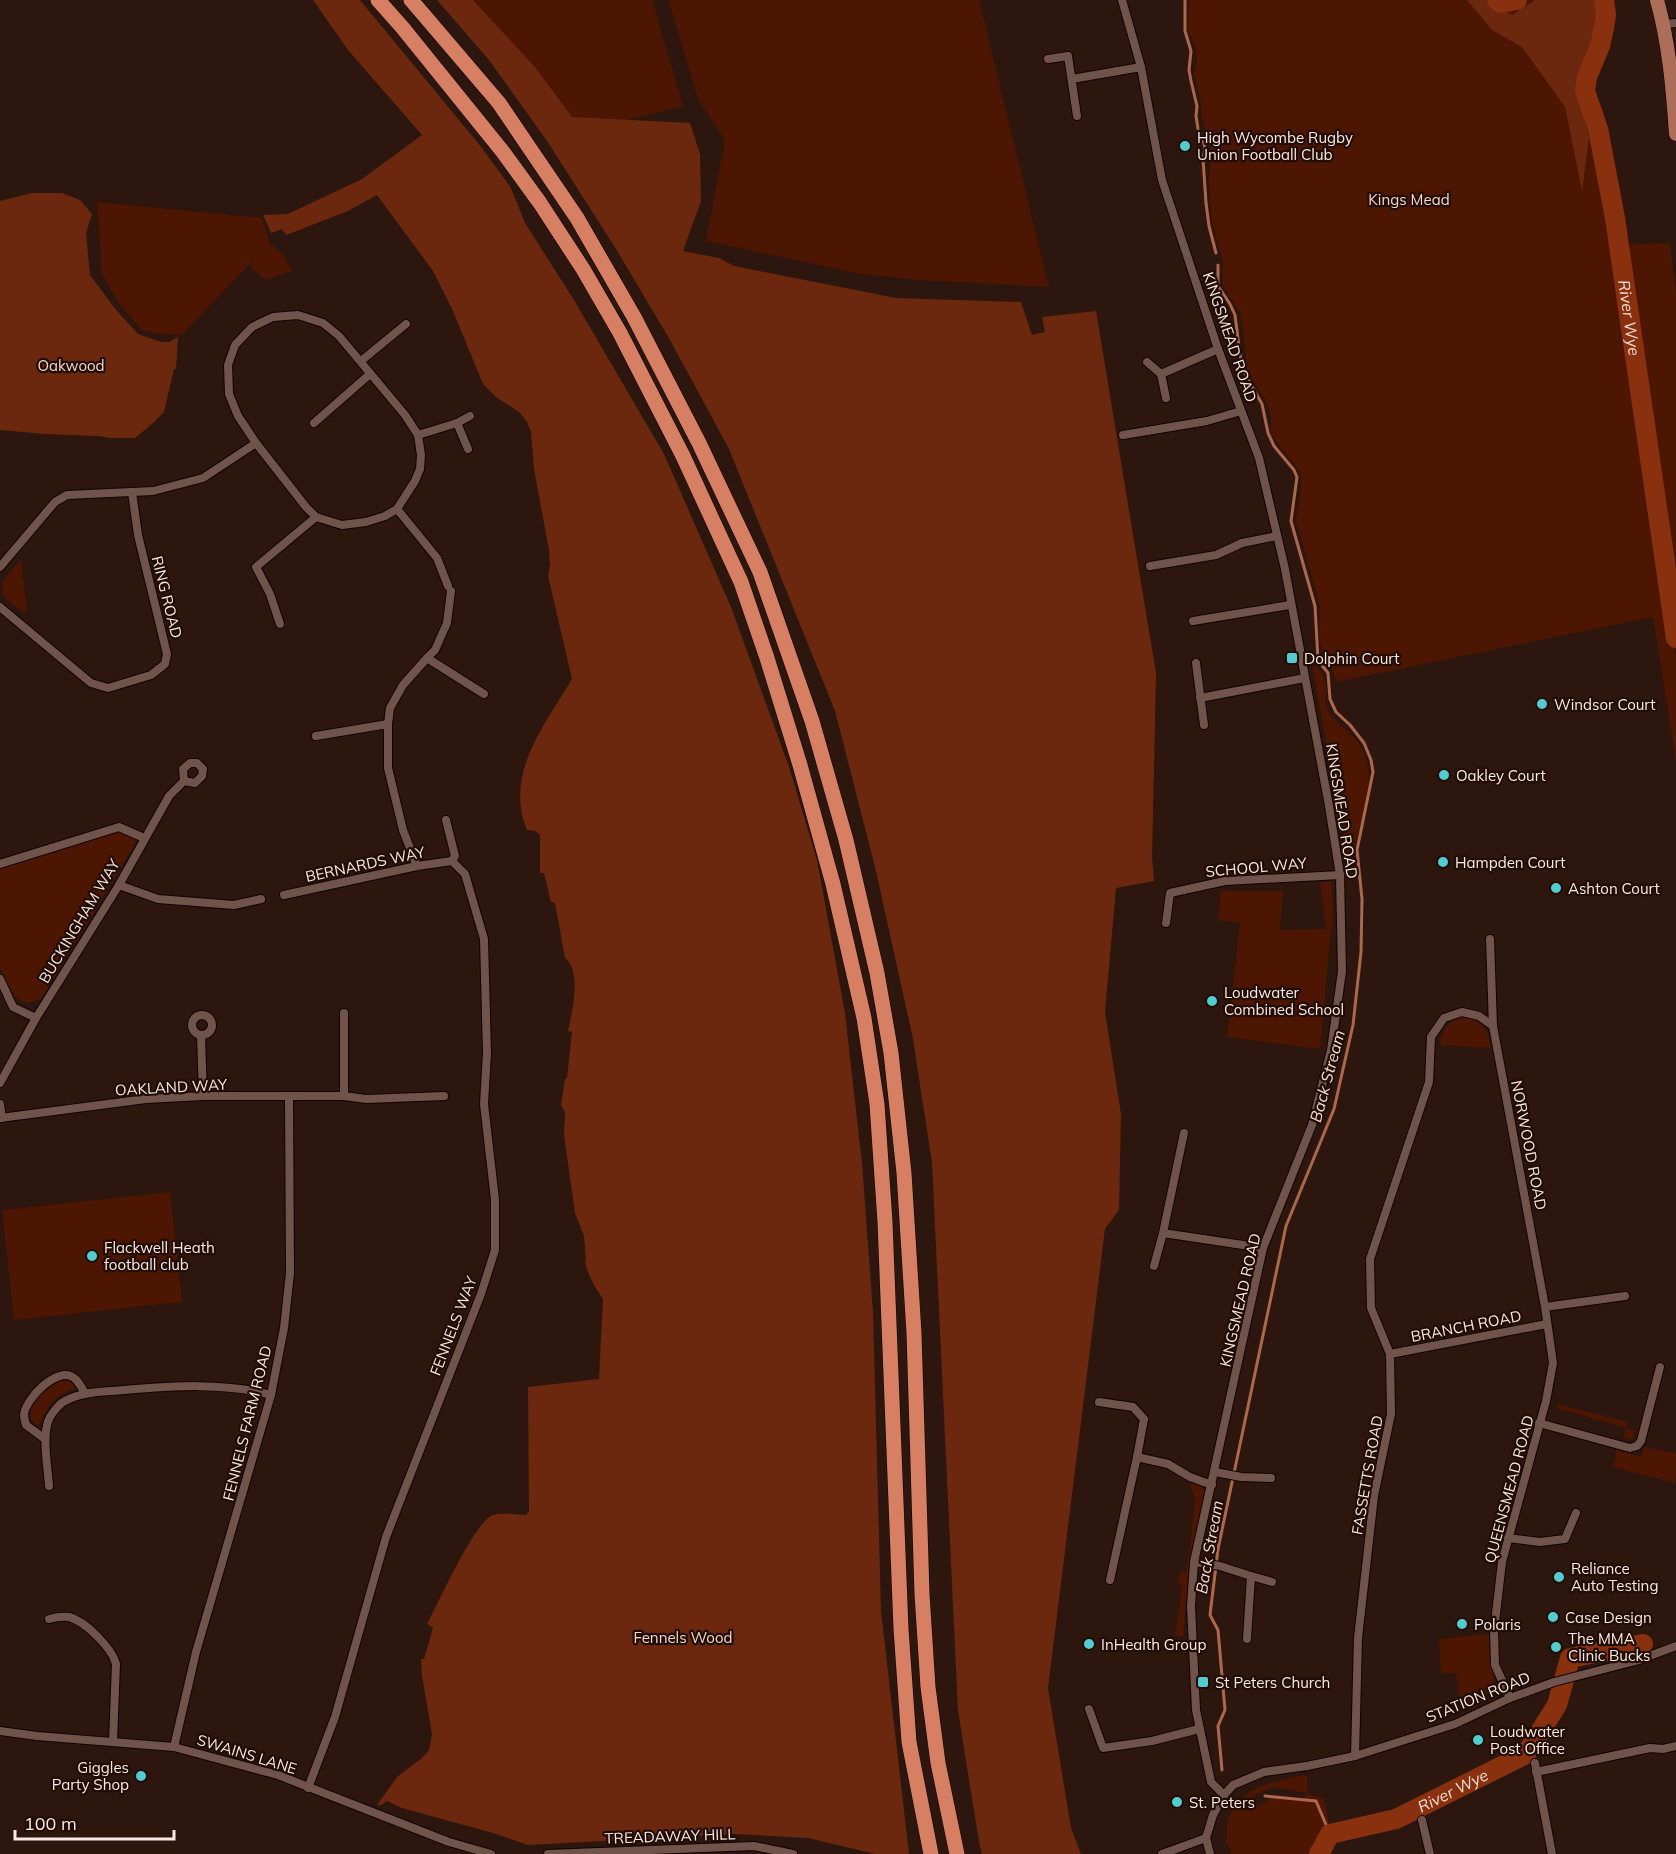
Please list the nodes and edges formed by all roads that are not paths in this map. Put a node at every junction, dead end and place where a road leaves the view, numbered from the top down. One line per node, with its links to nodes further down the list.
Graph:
1 (378, 0): 112 (highway)
2 (411, 0): 113 (highway)
3 (1122, 0): 7 (street, KINGSMEAD ROAD)
4 (1657, 0): 5 (main road)
5 (1670, 23): 10 (main road)
6 (1048, 59): 8 (street)
7 (1141, 67): 8 (street); 12 (street, KINGSMEAD ROAD)
8 (1072, 79): 9 (street)
9 (1077, 116)
10 (1676, 134)
11 (406, 324): 13 (street)
12 (1218, 350): 16 (street); 18 (street, KINGSMEAD ROAD)
13 (361, 362): 15 (street); 24 (street)
14 (1147, 362): 16 (street)
15 (370, 374): 20 (street); 22 (street)
16 (1161, 374): 17 (street)
17 (1166, 398)
18 (1241, 411): 23 (street); 29 (street, KINGSMEAD ROAD)
19 (470, 416): 21 (street)
20 (314, 423)
21 (457, 423): 22 (street); 25 (street)
22 (418, 435): 27 (street)
23 (1123, 435)
24 (256, 443): 26 (street); 28 (street)
25 (468, 449)
26 (132, 492): 31 (street); 33 (street, RING ROAD)
27 (397, 509): 28 (street); 36 (street)
28 (316, 517): 35 (street)
29 (1277, 536): 30 (street); 32 (street, KINGSMEAD ROAD)
30 (1150, 566)
31 (0, 567)
32 (1290, 605): 34 (street); 38 (street, KINGSMEAD ROAD)
33 (0, 607)
34 (1193, 621)
35 (280, 624)
36 (427, 658): 39 (street); 41 (street)
37 (1196, 663): 40 (street)
38 (1305, 678): 40 (street); 50 (street, KINGSMEAD ROAD)
39 (484, 694)
40 (1200, 698): 42 (street)
41 (388, 724): 43 (street); 49 (street)
42 (1204, 725)
43 (315, 736)
44 (184, 781): 46 (street, BUCKINGHAM WAY)
45 (446, 820): 47 (street)
46 (144, 838): 48 (street); 51 (street, BUCKINGHAM WAY)
47 (452, 861): 49 (street, BERNARDS WAY); 105 (street, FENNELS WAY)
48 (0, 864)
49 (417, 866): 52 (street, BERNARDS WAY)
50 (1340, 875): 54 (street, SCHOOL WAY); 70 (street, KINGSMEAD ROAD)
51 (119, 885): 53 (street); 58 (street, BUCKINGHAM WAY)
52 (284, 896)
53 (261, 899)
54 (1166, 923)
55 (1491, 939): 59 (street, NORWOOD ROAD)
56 (0, 979): 58 (street)
57 (344, 1012): 63 (street)
58 (36, 1018): 61 (street, BUCKINGHAM WAY)
59 (1493, 1026): 73 (street, NORWOOD ROAD); 75 (street, FASSETTS ROAD)
60 (201, 1035): 62 (street)
61 (0, 1083)
62 (203, 1096): 65 (street, OAKLAND WAY); 67 (street, OAKLAND WAY)
63 (344, 1096): 64 (street, OAKLAND WAY); 65 (street, OAKLAND WAY)
64 (444, 1096)
65 (289, 1097): 79 (street, FENNELS FARM ROAD)
66 (0, 1104): 67 (street)
67 (1, 1118)
68 (1184, 1133): 69 (street)
69 (1163, 1233): 70 (street); 71 (street)
70 (1263, 1248): 84 (street, KINGSMEAD ROAD)
71 (1154, 1266)
72 (1625, 1296): 73 (street)
73 (1545, 1307): 74 (street, NORWOOD ROAD)
74 (1547, 1324): 75 (street, BRANCH ROAD); 76 (street, NORWOOD ROAD)
75 (1390, 1354): 104 (street, FASSETTS ROAD)
76 (1552, 1356): 81 (street, QUEENSMEAD ROAD)
77 (1660, 1366): 81 (street)
78 (85, 1394): 79 (street); 82 (street); 82 (street)
79 (272, 1395): 103 (street, FENNELS FARM ROAD)
80 (1099, 1402): 83 (street)
81 (1539, 1423): 89 (street, QUEENSMEAD ROAD)
82 (45, 1439): 87 (street)
83 (1137, 1457): 86 (street); 92 (street)
84 (1215, 1472): 85 (street); 86 (street, KINGSMEAD ROAD)
85 (1271, 1478)
86 (1212, 1485): 90 (street, KINGSMEAD ROAD)
87 (49, 1486)
88 (1576, 1513): 89 (street)
89 (1508, 1538): 97 (street, QUEENSMEAD ROAD)
90 (1194, 1562): 91 (street); 99 (street, KINGSMEAD ROAD)
91 (1251, 1576): 93 (street); 95 (street)
92 (1110, 1580)
93 (1272, 1582)
94 (49, 1619): 101 (street)
95 (1247, 1639)
96 (1676, 1646): 97 (street, STATION ROAD)
97 (1510, 1698): 104 (street, STATION ROAD)
98 (1089, 1709): 99 (street)
99 (1199, 1729): 106 (street, KINGSMEAD ROAD)
100 (0, 1731): 101 (street, SWAINS LANE)
101 (113, 1741): 103 (street, SWAINS LANE)
102 (1676, 1746): 117 (street)
103 (174, 1747): 105 (street, SWAINS LANE)
104 (1354, 1756): 106 (street, STATION ROAD)
105 (308, 1788): 109 (street, SWAINS LANE)
106 (1224, 1795): 108 (street)
107 (1422, 1820): 116 (street)
108 (1206, 1839): 114 (street); 115 (street)
109 (491, 1854)
110 (548, 1854): 111 (street, TREADAWAY HILL)
111 (793, 1854)
112 (932, 1854)
113 (957, 1854)
114 (1162, 1854)
115 (1210, 1854)
116 (1430, 1854)
117 (1552, 1854)

